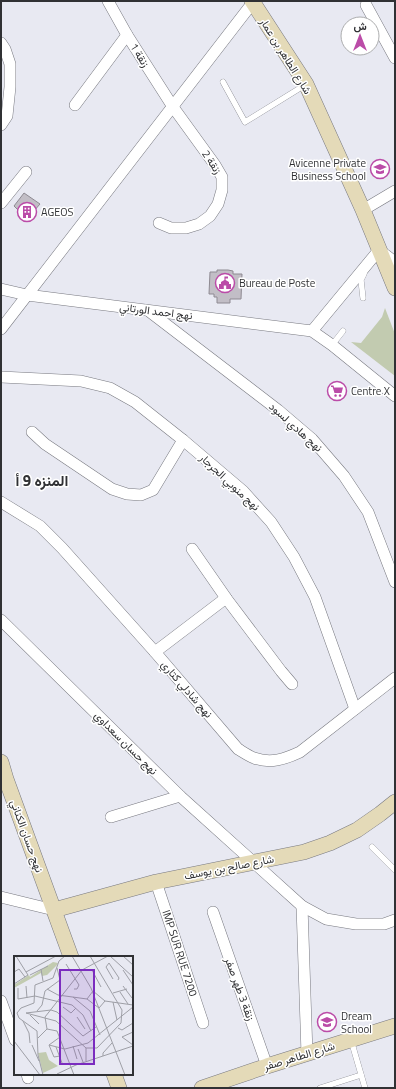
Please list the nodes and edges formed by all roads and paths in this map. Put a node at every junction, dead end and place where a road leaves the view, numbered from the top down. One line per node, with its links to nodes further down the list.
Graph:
1 (108, 1): 4 (street, زنقة 1)
2 (253, 1): 8 (street, شارع الطاهر بن عمار); 10 (street)
3 (366, 5): 6 (street)
4 (127, 35): 9 (street); 10 (street, زنقة 1)
5 (1, 43): 11 (street)
6 (395, 56)
7 (223, 82): 8 (lane)
8 (306, 84): 15 (street, شارع الطاهر بن عمار)
9 (75, 105)
10 (173, 107): 16 (street, زنقة 2); 22 (street)
11 (1, 125)
12 (26, 172): 14 (street)
13 (395, 191): 15 (street)
14 (1, 203)
15 (363, 210): 17 (street, شارع الطاهر بن عمار)
16 (159, 223)
17 (379, 250): 18 (street); 19 (street); 20 (street, شارع الطاهر بن عمار)
18 (395, 262)
19 (366, 266): 23 (lane); 26 (street)
20 (395, 288)
21 (1, 289): 22 (street, نهج احمد الورتاني)
22 (27, 295): 24 (street, نهج احمد الورتاني); 25 (street)
23 (363, 298)
24 (149, 311): 26 (street, نهج احمد الورتاني); 35 (street, نهج هادي لسود)
25 (1, 329)
26 (312, 330): 28 (street)
27 (343, 331): 28 (lane)
28 (332, 345): 30 (street)
29 (1, 377): 32 (street, نهج منوبي الجرجار)
30 (395, 396)
31 (32, 432): 32 (street)
32 (183, 440): 41 (street, نهج منوبي الجرجار)
33 (1, 502): 38 (street, نهج شادلي كتاري)
34 (192, 549): 36 (street)
35 (395, 582)
36 (226, 598): 38 (street); 40 (street)
37 (1, 620): 44 (street, نهج حسان سعداوي)
38 (155, 652): 41 (street, نهج شادلي كتاري)
39 (395, 678): 41 (street, نهج شادلي كتاري)
40 (292, 684)
41 (355, 709)
42 (1, 762): 43 (street, نهج حسان الكناني)
43 (4, 781): 53 (street, نهج حسان الكناني)
44 (180, 796): 46 (street); 48 (street, نهج حسان سعداوي)
45 (395, 802): 48 (street, شارع صالح بن يوسف)
46 (110, 818)
47 (372, 847): 49 (lane)
48 (253, 862): 50 (street, شارع صالح بن يوسف); 52 (street, نهج حسان سعداوي)
49 (395, 870)
50 (156, 882): 53 (street, شارع صالح بن يوسف); 58 (street, IMP SUR RUE 7200)
51 (1, 897): 53 (street)
52 (302, 906): 55 (street, نهج حسان سعداوي); 62 (street)
53 (54, 910): 56 (street, نهج حسان الكناني)
54 (213, 912): 63 (street, زنقة 3 طهر صفر)
55 (395, 920)
56 (71, 956)
57 (1, 1001): 60 (street)
58 (203, 1023)
59 (395, 1026): 61 (street, شارع الطاهر صفر)
60 (14, 1037)
61 (351, 1040): 62 (street, شارع الطاهر صفر); 65 (lane)
62 (307, 1054): 63 (street, شارع الطاهر صفر)
63 (267, 1066): 67 (street, شارع الطاهر صفر)
64 (114, 1075): 66 (street)
65 (361, 1075): 68 (lane); 69 (lane)
66 (119, 1088)
67 (202, 1088)
68 (320, 1088)
69 (365, 1088)

